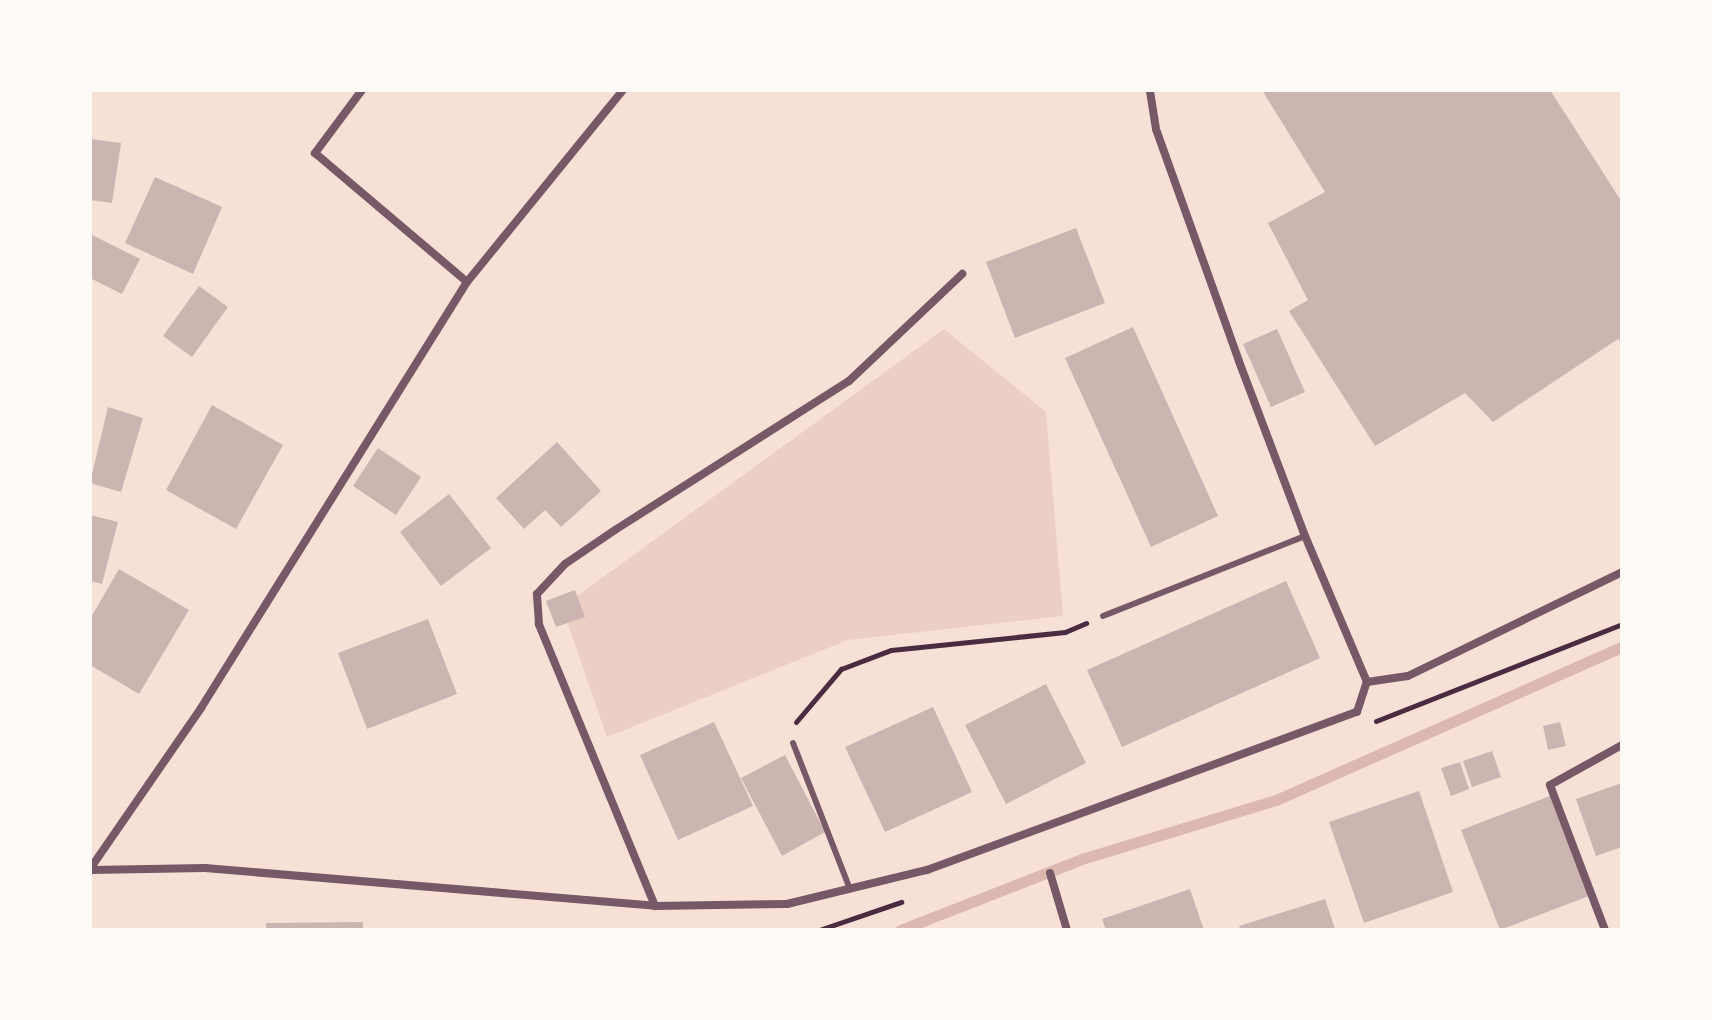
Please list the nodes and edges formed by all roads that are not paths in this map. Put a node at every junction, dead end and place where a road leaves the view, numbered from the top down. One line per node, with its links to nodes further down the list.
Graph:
1 (362, 90): 5 (street)
2 (623, 90): 5 (street)
3 (1150, 90): 6 (street)
4 (962, 274): 15 (street)
5 (467, 282): 12 (street)
6 (1305, 536): 8 (lane); 9 (street)
7 (1622, 572): 9 (street)
8 (1103, 616)
9 (1367, 682): 14 (street)
10 (793, 743): 14 (lane)
11 (1622, 745): 17 (street)
12 (90, 870): 15 (street)
13 (1050, 873): 16 (street)
14 (850, 889): 15 (street)
15 (655, 906)
16 (1067, 930)
17 (1605, 930)

